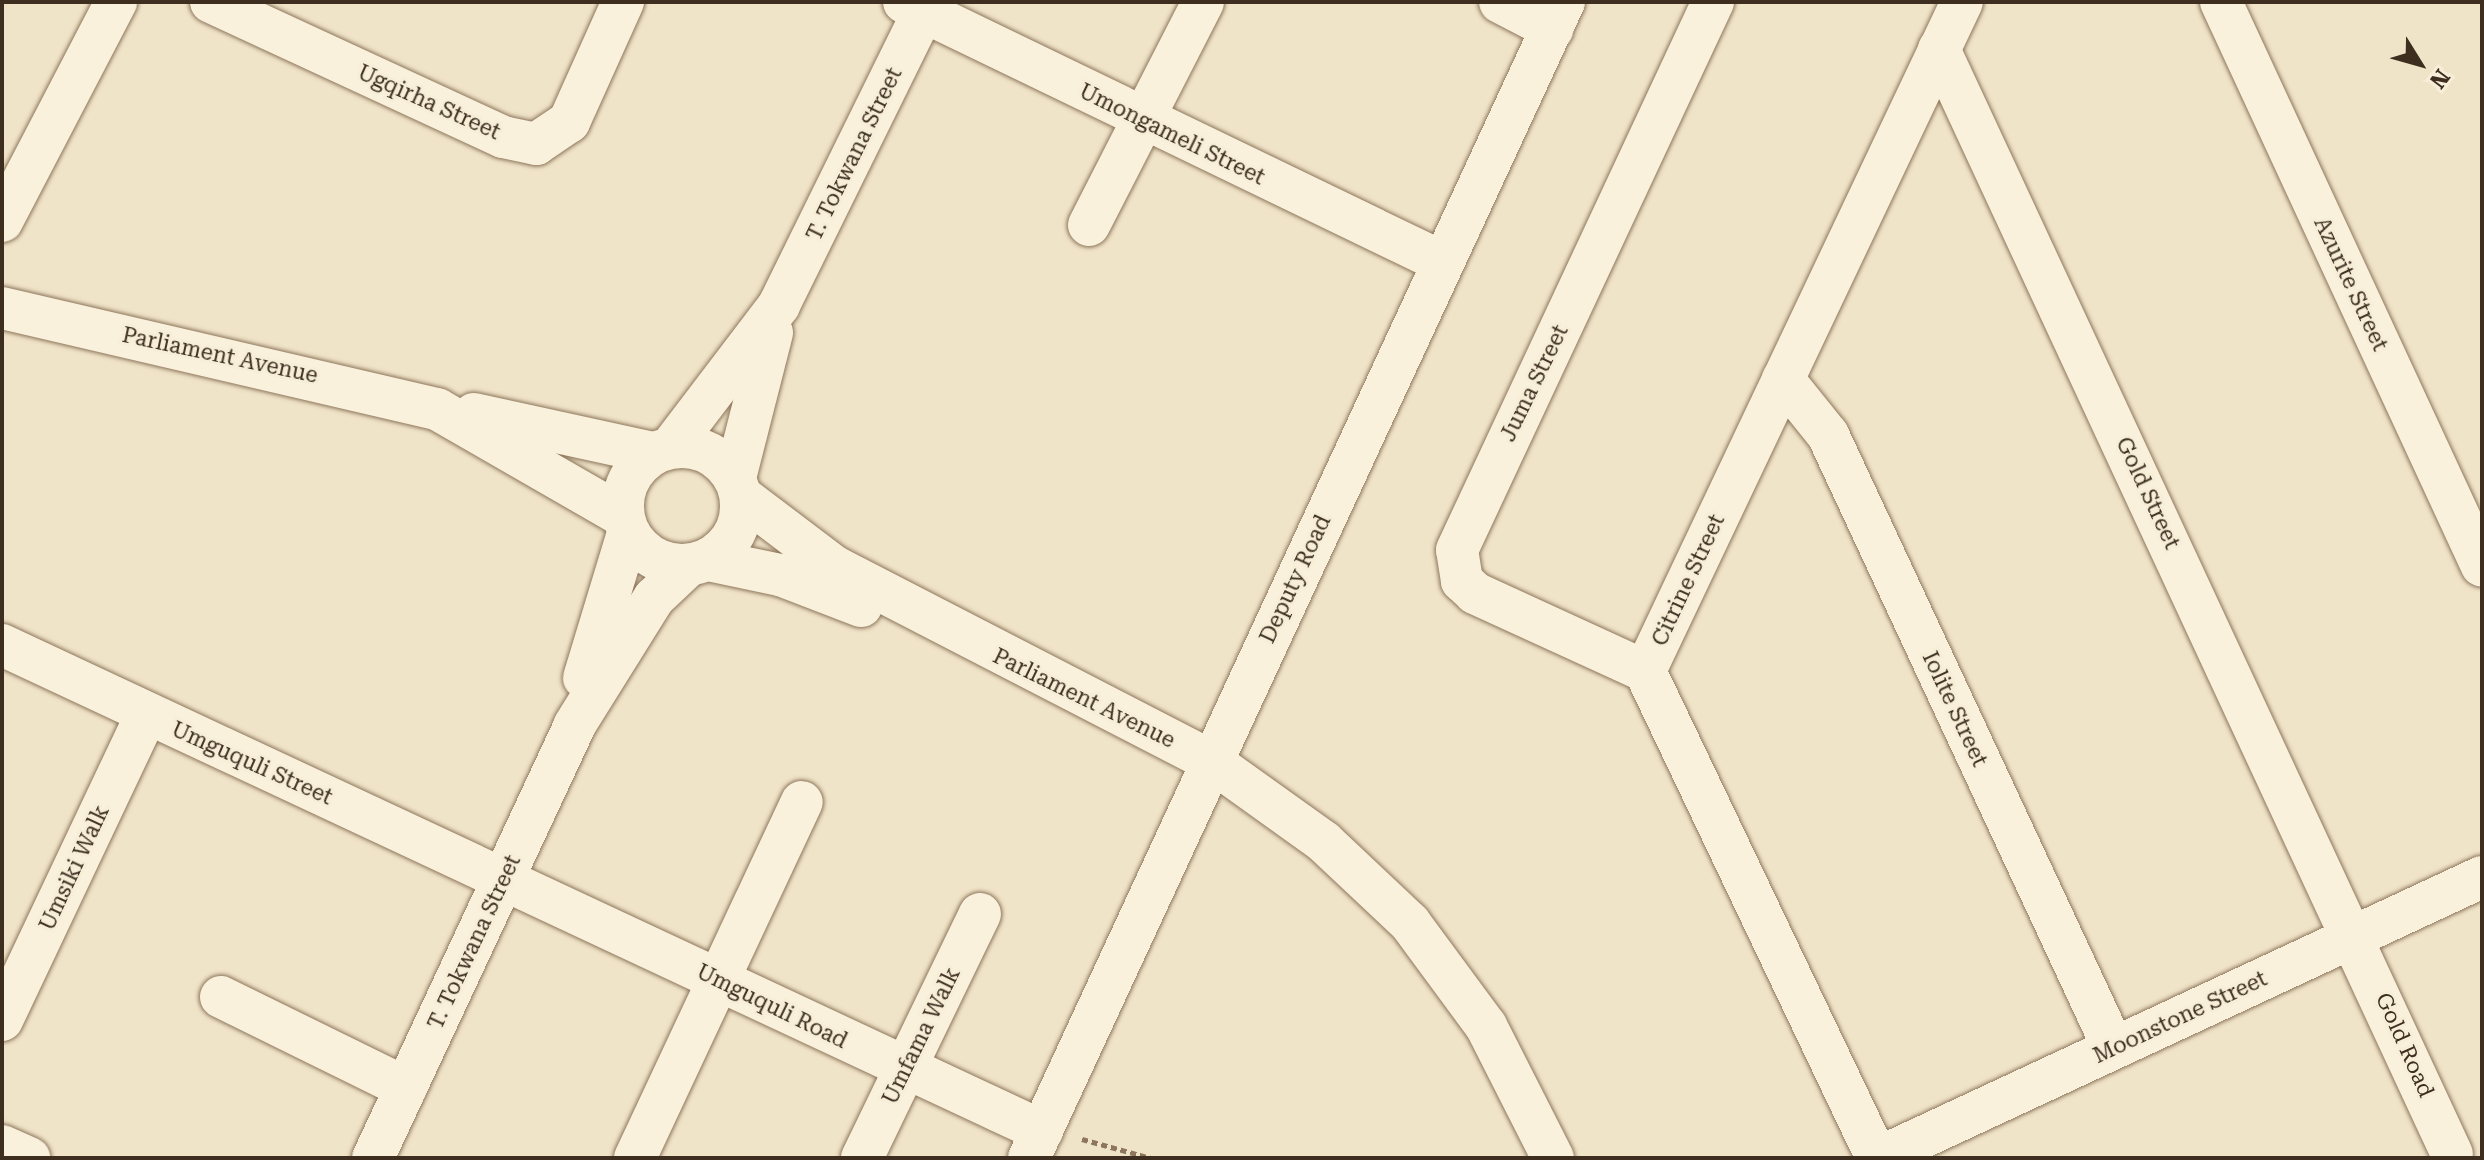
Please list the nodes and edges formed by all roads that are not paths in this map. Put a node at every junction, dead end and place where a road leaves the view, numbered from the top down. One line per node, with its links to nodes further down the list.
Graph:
1 (116, 2): 13 (street)
2 (211, 2): 3 (street, Ugqirha Street)
3 (623, 2)
4 (1203, 2): 12 (street)
5 (1500, 2): 10 (street)
6 (1713, 2): 27 (street, Juma Street)
7 (1962, 2): 11 (street, Citrine Street)
8 (2221, 2): 24 (street, Azurite Street)
9 (919, 5): 12 (street, Umongameli Street); 16 (street, T. Tokwana Street)
10 (1558, 15): 15 (street, Deputy Road)
11 (1939, 49): 18 (street, Citrine Street); 35 (street, Gold Street)
12 (1144, 121): 14 (street); 15 (street, Umongameli Street)
13 (2, 221)
14 (1089, 225)
15 (1442, 262): 30 (street, Deputy Road)
16 (779, 305): 20 (street, T. Tokwana Street); 21 (street, T. Tokwana Street)
17 (2, 308): 19 (street, Parliament Avenue)
18 (1783, 379): 27 (street, Citrine Street); 39 (street, Iolite Street)
19 (437, 409): 20 (street, Parliament Avenue); 22 (street, Parliament Avenue)
20 (662, 450): 21 (street); 22 (street)
21 (738, 487): 23 (street); 25 (street, Parliament Avenue)
22 (626, 525): 23 (street); 29 (street, T. Tokwana Street)
23 (699, 562): 25 (street, Parliament Avenue); 29 (street, T. Tokwana Street)
24 (2482, 566)
25 (957, 636): 30 (street, Parliament Avenue)
26 (2, 645): 28 (street, Umguquli Street)
27 (1645, 671): 50 (street, Citrine Street)
28 (146, 716): 32 (street, Umguquli Street); 38 (street, Umsiki Walk)
29 (574, 726): 32 (street, T. Tokwana Street)
30 (1211, 761): 42 (street, Deputy Road); 49 (street, Parliament Avenue)
31 (802, 802): 36 (street)
32 (505, 875): 36 (street, Umguquli Road); 41 (street, T. Tokwana Street)
33 (2482, 877): 35 (street, Moonstone Street)
34 (980, 914): 40 (street, Umfama Walk)
35 (2357, 936): 39 (street, Moonstone Street); 44 (street, Gold Road)
36 (717, 980): 40 (street, Umguquli Road); 47 (street)
37 (221, 997): 41 (street)
38 (2, 1020)
39 (2113, 1047): 50 (street, Moonstone Street)
40 (905, 1069): 42 (street, Umguquli Road); 48 (street, Umfama Walk)
41 (406, 1088): 46 (street, T. Tokwana Street)
42 (1036, 1145)
43 (2, 1146): 45 (street)
44 (2460, 1150)
45 (29, 1158)
46 (373, 1158)
47 (635, 1158)
48 (862, 1158)
49 (1553, 1158)
50 (1878, 1158)

